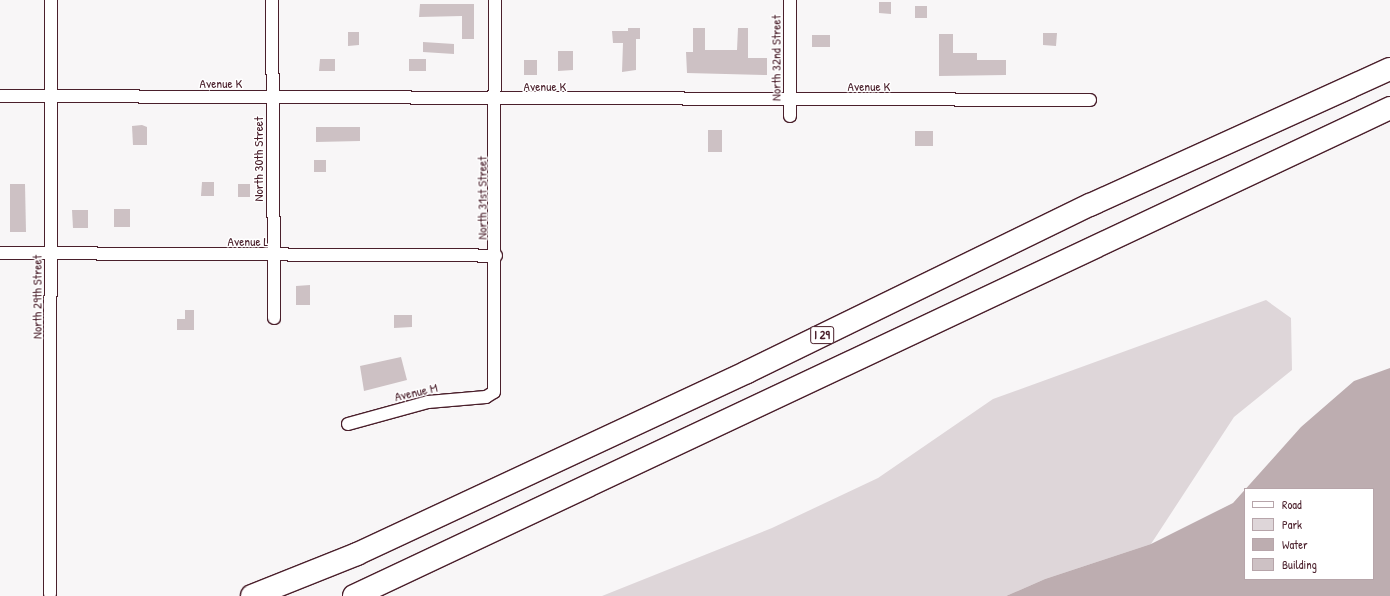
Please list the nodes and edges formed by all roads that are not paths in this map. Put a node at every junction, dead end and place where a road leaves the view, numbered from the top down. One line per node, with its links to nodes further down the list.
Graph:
1 (51, 0): 7 (street, North 29th Street)
2 (272, 0): 8 (street, North 30th Street)
3 (495, 0): 9 (street, North 31st Street)
4 (790, 0): 10 (street, North 32nd Street)
5 (1390, 69): 22 (highway, I 29)
6 (0, 96): 7 (street, Avenue K)
7 (51, 96): 8 (street, Avenue K); 15 (street, North 29th Street)
8 (272, 97): 9 (street, Avenue K); 16 (street, North 30th Street)
9 (496, 100): 10 (street, Avenue K); 17 (street, North 31st Street)
10 (790, 100): 11 (street, Avenue K); 13 (street, North 32nd Street)
11 (1090, 100)
12 (1390, 108): 23 (highway)
13 (790, 116)
14 (0, 253): 15 (street, Avenue L)
15 (51, 253): 16 (street, Avenue L); 21 (street, North 29th Street)
16 (272, 255): 17 (street, Avenue L); 18 (street, North 30th Street)
17 (496, 256): 19 (street, North 31st Street)
18 (274, 318)
19 (491, 394): 20 (street, Avenue M)
20 (348, 424)
21 (50, 594)
22 (252, 596)
23 (354, 596)

